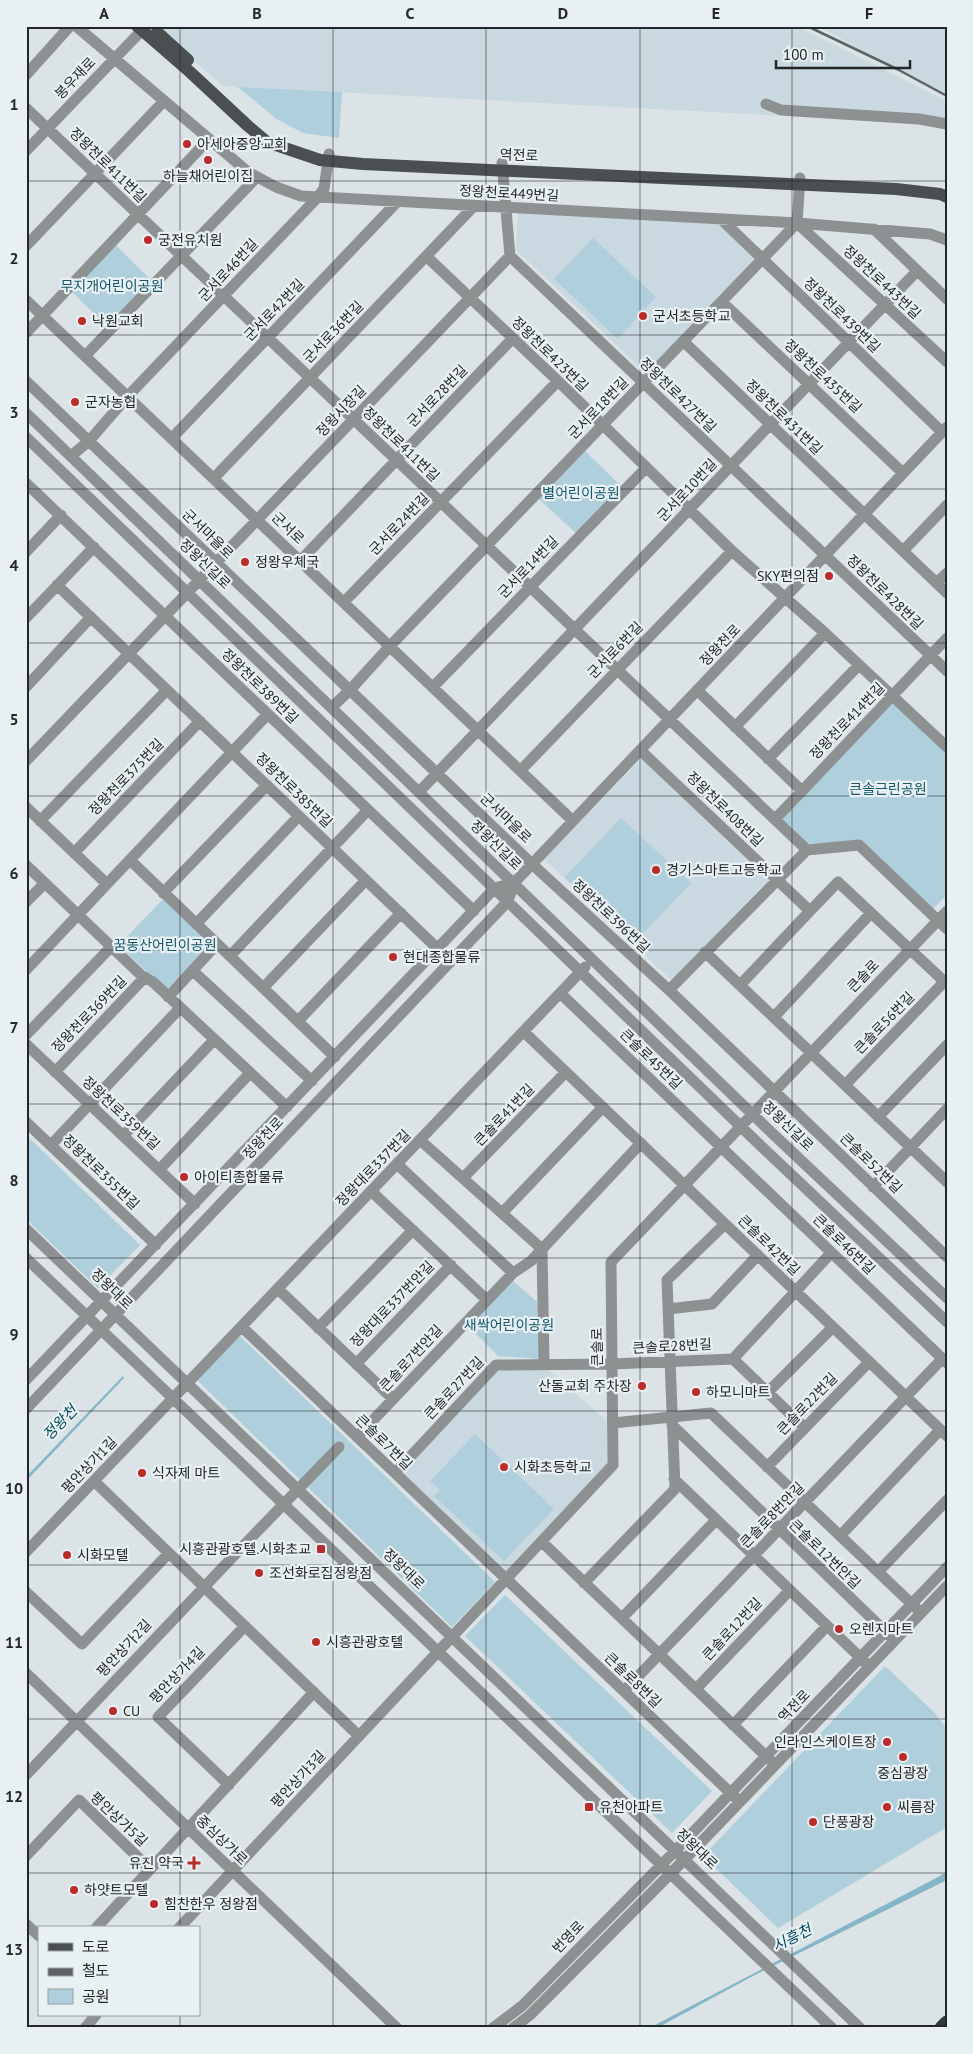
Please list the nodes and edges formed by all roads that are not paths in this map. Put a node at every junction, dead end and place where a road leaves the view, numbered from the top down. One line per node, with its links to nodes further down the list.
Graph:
1 (70, 26): 5 (street)
2 (76, 26): 4 (street, 정왕천로449번길)
3 (143, 27): 4 (street, 봉우재로); 13 (main road, 역전로)
4 (114, 59): 6 (street, 정왕천로449번길); 10 (street, 봉우재로)
5 (26, 75)
6 (164, 101): 11 (street, 정왕천로449번길); 15 (street)
7 (766, 104): 9 (street)
8 (26, 108): 10 (street, 정왕천로411번길)
9 (947, 124)
10 (48, 129): 12 (street, 봉우재로); 15 (street, 정왕천로411번길)
11 (210, 140): 16 (street, 정왕천로449번길); 24 (street)
12 (26, 151)
13 (328, 157): 14 (main road, 역전로); 20 (street, 군서로46번길)
14 (502, 166): 17 (main road, 역전로); 23 (street)
15 (95, 174): 24 (street, 정왕천로411번길); 29 (street)
16 (257, 177): 20 (street, 정왕천로449번길); 30 (street)
17 (800, 182): 18 (main road, 역전로); 19 (main road, 역전로); 26 (street)
18 (947, 190)
19 (947, 197)
20 (317, 198): 21 (street, 정왕천로449번길); 35 (street, 군서로46번길)
21 (397, 202): 22 (street, 정왕천로449번길); 43 (street, 군서로42번길)
22 (474, 206): 23 (street, 정왕천로449번길); 31 (street, 군서로36번길)
23 (506, 208): 25 (street, 정왕천로449번길); 32 (street)
24 (138, 214): 30 (street, 정왕천로411번길); 41 (street)
25 (721, 219): 26 (street, 정왕천로449번길); 33 (street, 정왕천로439번길)
26 (797, 223): 27 (street, 정왕천로449번길); 33 (street, 군서로18번길); 40 (street, 정왕천로443번길)
27 (874, 229): 28 (street, 정왕천로449번길); 34 (street)
28 (947, 240)
29 (26, 246)
30 (182, 256): 35 (street, 정왕천로411번길); 47 (street)
31 (426, 256): 36 (street, 정왕천로423번길); 49 (street, 군서로36번길)
32 (510, 256): 36 (street, 정왕시장길); 52 (street, 정왕천로427번길)
33 (762, 260): 39 (street, 군서로18번길); 46 (street, 정왕천로439번길)
34 (917, 271): 37 (street); 40 (street, 군서로10번길)
35 (224, 296): 43 (street, 정왕천로411번길); 54 (street, 군서로46번길)
36 (470, 298): 44 (street, 정왕천로423번길); 56 (street, 정왕시장길)
37 (947, 298)
38 (26, 300): 41 (street, 군서로)
39 (722, 302): 45 (street, 군서로18번길); 53 (street, 정왕천로435번길)
40 (885, 305): 46 (street, 군서로10번길); 48 (street, 정왕천로443번길)
41 (42, 315): 42 (street); 47 (street, 군서로)
42 (26, 333)
43 (268, 338): 49 (street, 정왕천로411번길); 61 (street, 군서로42번길)
44 (513, 338): 51 (street, 정왕천로423번길); 64 (street, 군서로28번길)
45 (683, 341): 52 (street, 군서로18번길); 57 (street, 정왕천로431번길)
46 (848, 343): 53 (street, 군서로10번길); 59 (street, 정왕천로439번길)
47 (85, 356): 54 (street, 군서로)
48 (947, 362)
49 (310, 378): 56 (street, 정왕천로411번길); 68 (street, 군서로36번길)
50 (26, 381): 62 (street, 군서마을로)
51 (558, 381): 58 (street, 정왕천로423번길); 70 (street, 군서로24번길)
52 (643, 383): 58 (street, 군서로18번길); 65 (street, 정왕천로427번길)
53 (809, 384): 57 (street, 군서로10번길); 67 (street, 정왕천로435번길)
54 (128, 396): 61 (street, 군서로); 62 (street)
55 (26, 413): 63 (street, 정왕신길로)
56 (354, 419): 64 (street, 정왕천로411번길); 75 (street, 정왕시장길)
57 (770, 424): 65 (street, 군서로10번길); 73 (street, 정왕천로431번길)
58 (602, 425): 66 (street, 정왕천로423번길); 76 (street, 군서로18번길)
59 (944, 430): 67 (street, 정왕천로)
60 (26, 437): 89 (street)
61 (172, 438): 68 (street, 군서로)
62 (89, 441): 63 (street); 83 (street, 군서마을로)
63 (71, 456): 85 (street, 정왕신길로)
64 (396, 460): 70 (street, 정왕천로411번길); 82 (street, 군서로28번길)
65 (731, 466): 72 (street, 군서로10번길); 81 (street, 정왕천로427번길)
66 (646, 468): 72 (street, 정왕천로423번길); 88 (street, 군서로14번길)
67 (903, 473): 73 (street, 정왕천로)
68 (214, 478): 75 (street, 군서로)
69 (27, 484): 74 (street, 정왕천로389번길)
70 (441, 502): 76 (street, 정왕천로411번길); 92 (street, 군서로24번길)
71 (947, 506): 79 (street)
72 (689, 511): 78 (street, 정왕천로423번길); 96 (street, 군서로10번길)
73 (864, 514): 79 (street, 정왕천로431번길); 81 (street, 정왕천로)
74 (61, 515): 77 (street, 정왕천로389번길); 80 (street)
75 (257, 520): 82 (street, 군서로); 83 (street, 정왕시장길)
76 (486, 546): 88 (street, 정왕천로411번길); 99 (street, 군서로18번길)
77 (94, 547): 87 (street); 93 (street, 정왕천로389번길)
78 (732, 551): 91 (street, 정왕천로423번길); 103 (street, 군서로6번길)
79 (903, 551): 86 (street, 정왕천로431번길)
80 (26, 552)
81 (825, 555): 91 (street, 정왕천로); 101 (street, 정왕천로428번길)
82 (300, 561): 92 (street, 군서로)
83 (216, 562): 85 (street, 정왕시장길); 108 (street, 군서마을로)
84 (947, 573): 86 (street)
85 (200, 580): 89 (street, 정왕시장길); 111 (street, 정왕신길로)
86 (937, 583): 90 (street, 정왕천로431번길)
87 (58, 585): 94 (street); 95 (street)
88 (530, 587): 96 (street, 정왕천로411번길); 106 (street, 군서로14번길)
89 (188, 592): 93 (street, 정왕시장길); 144 (street)
90 (947, 593)
91 (784, 598): 97 (street, 정왕천로423번길); 109 (street, 정왕천로)
92 (344, 602): 99 (street, 군서로)
93 (165, 616): 100 (street, 정왕시장길); 112 (street, 정왕천로389번길)
94 (91, 617): 100 (street); 105 (street)
95 (26, 618)
96 (574, 629): 103 (street, 정왕천로411번길); 116 (street, 군서로10번길)
97 (825, 633): 102 (street, 정왕천로423번길); 115 (street)
98 (947, 638): 101 (street, 정왕천로414번길)
99 (390, 646): 106 (street, 군서로); 108 (street)
100 (129, 654): 107 (street, 정왕천로385번길); 121 (street, 정왕시장길)
101 (930, 656): 104 (street, 정왕천로428번길); 110 (street, 정왕천로414번길)
102 (859, 665): 110 (street, 정왕천로423번길); 120 (street)
103 (617, 670): 113 (street, 정왕천로411번길); 122 (street, 군서로6번길)
104 (947, 671)
105 (26, 687)
106 (433, 687): 116 (street, 군서로)
107 (167, 690): 114 (street, 정왕천로385번길); 132 (street)
108 (350, 690): 111 (street); 123 (street, 군서마을로)
109 (697, 690): 113 (street, 정왕천로); 115 (street)
110 (892, 696): 117 (street, 정왕천로423번길); 125 (street, 정왕천로414번길)
111 (332, 707): 126 (street, 정왕신길로)
112 (268, 714): 119 (street); 128 (street, 정왕천로389번길)
113 (669, 719): 118 (street, 정왕천로); 130 (street, 정왕천로411번길)
114 (200, 721): 119 (street, 정왕천로385번길); 135 (street, 정왕천로375번길)
115 (735, 727): 120 (street)
116 (478, 730): 122 (street, 군서로); 123 (street)
117 (947, 747)
118 (640, 750): 131 (street, 정왕천로); 140 (street, 정왕천로408번길)
119 (232, 752): 124 (street, 정왕천로385번길); 136 (street)
120 (768, 759): 125 (street)
121 (26, 761)
122 (521, 770): 131 (street, 군서로)
123 (437, 773): 126 (street); 137 (street, 군서마을로)
124 (267, 785): 129 (street, 정왕천로385번길); 145 (street)
125 (802, 791): 130 (street, 정왕천로414번길)
126 (419, 792): 142 (street, 정왕신길로)
127 (26, 807): 132 (street)
128 (368, 810): 133 (street); 149 (street, 정왕천로389번길)
129 (299, 816): 133 (street, 정왕천로385번길); 155 (street)
130 (775, 819): 134 (street, 정왕천로411번길)
131 (573, 820): 137 (street, 정왕천로)
132 (40, 821): 135 (street)
133 (332, 848): 139 (street, 정왕천로385번길); 162 (street)
134 (807, 850): 140 (street); 154 (street)
135 (74, 853): 143 (street)
136 (130, 860): 143 (street); 145 (street)
137 (532, 864): 142 (street, 정왕천로); 171 (street, 정왕천로396번길)
138 (26, 865): 141 (street, 정왕천로369번길)
139 (366, 880): 151 (street, 정왕천로385번길); 170 (street)
140 (777, 880): 150 (street, 정왕천로408번길); 161 (street)
141 (44, 883): 147 (street); 153 (street, 정왕천로369번길)
142 (514, 883): 144 (street); 146 (street, 정왕천로); 163 (street, 정왕신길로)
143 (107, 884): 153 (street)
144 (495, 888): 146 (street); 149 (street, 정왕천로)
145 (163, 893): 155 (street)
146 (508, 901): 166 (street); 230 (street, 정왕천로)
147 (26, 902)
148 (947, 910): 154 (street, 큰솔로)
149 (474, 911): 159 (street, 정왕천로)
150 (810, 911): 152 (street); 169 (street)
151 (400, 913): 159 (street, 정왕천로385번길); 176 (street)
152 (871, 913): 160 (street); 175 (street)
153 (79, 914): 158 (street, 정왕천로369번길); 164 (street)
154 (938, 920): 156 (street); 160 (street, 큰솔로)
155 (196, 924): 157 (street)
156 (947, 929)
157 (217, 944): 162 (street); 165 (street)
158 (112, 946): 167 (street, 정왕천로369번길); 178 (street)
159 (438, 949): 183 (street, 정왕천로)
160 (910, 949): 168 (street); 182 (street, 큰솔로)
161 (706, 952): 169 (street); 171 (street)
162 (230, 956): 170 (street)
163 (594, 959): 166 (street, 정왕대로337번길); 194 (street, 정왕신길로)
164 (26, 970)
165 (194, 971): 173 (street); 187 (street)
166 (582, 971): 172 (street, 정왕대로337번길); 197 (street)
167 (145, 977): 173 (street, 정왕천로369번길); 184 (street, 정왕천로369번길)
168 (946, 983): 188 (street, 큰솔로56번길)
169 (740, 985): 175 (street)
170 (263, 988): 176 (street)
171 (669, 990): 189 (street, 정왕천로396번길)
172 (560, 994): 177 (street, 정왕대로337번길); 202 (street, 큰솔로45번길)
173 (168, 996): 174 (street, 정왕천로369번길)
174 (180, 1008): 179 (street, 정왕천로369번길); 190 (street)
175 (774, 1017): 182 (street)
176 (298, 1021): 183 (street)
177 (524, 1032): 185 (street); 199 (street, 정왕대로337번길)
178 (26, 1035)
179 (214, 1040): 186 (street, 정왕천로369번길); 198 (street)
180 (26, 1044): 184 (street, 정왕천로359번길)
181 (947, 1045): 195 (street)
182 (811, 1053): 188 (street); 189 (street, 큰솔로)
183 (335, 1056): 187 (street, 정왕천로)
184 (55, 1072): 190 (street, 정왕천로359번길)
185 (566, 1072): 192 (street); 206 (street, 큰솔로41번길)
186 (250, 1073): 191 (street, 정왕천로369번길); 205 (street)
187 (312, 1081): 191 (street, 정왕천로)
188 (845, 1086): 195 (street)
189 (774, 1091): 194 (street, 큰솔로); 209 (street, 큰솔로52번길)
190 (89, 1104): 198 (street, 정왕천로359번길); 201 (street)
191 (287, 1107): 211 (street, 정왕천로)
192 (603, 1108): 200 (street); 212 (street)
193 (947, 1109): 203 (street)
194 (753, 1114): 197 (street, 큰솔로); 226 (street, 정왕신길로)
195 (878, 1117): 203 (street)
196 (26, 1122): 201 (street, 정왕천로355번길)
197 (742, 1126): 202 (street, 큰솔로); 232 (street)
198 (123, 1136): 205 (street, 정왕천로359번길)
199 (420, 1140): 204 (street, 정왕대로337번길); 206 (street)
200 (641, 1143): 208 (street); 217 (street, 큰솔로7번안길)
201 (51, 1145): 216 (street, 정왕천로355번길)
202 (721, 1147): 208 (street, 큰솔로); 218 (street, 큰솔로46번길)
203 (910, 1147): 207 (street); 209 (street)
204 (397, 1164): 210 (street, 정왕대로337번길); 223 (street)
205 (159, 1170): 211 (street, 정왕천로359번길)
206 (463, 1178): 212 (street)
207 (946, 1179)
208 (684, 1185): 213 (street, 큰솔로42번길); 243 (street, 큰솔로)
209 (873, 1187): 220 (street, 큰솔로52번길)
210 (371, 1191): 215 (street); 224 (street, 정왕대로337번길)
211 (195, 1204): 216 (street, 정왕천로)
212 (502, 1213): 217 (street)
213 (725, 1224): 219 (street, 큰솔로42번길); 229 (street)
214 (26, 1228): 228 (street, 정왕대로)
215 (413, 1230): 222 (street); 235 (street)
216 (156, 1245): 228 (street, 정왕천로)
217 (542, 1248): 223 (street, 큰솔로7번안길); 241 (street)
218 (831, 1253): 225 (street); 239 (street, 큰솔로46번길)
219 (758, 1255): 225 (street, 큰솔로42번길); 229 (street)
220 (947, 1257)
221 (26, 1258): 231 (street)
222 (451, 1265): 227 (street); 242 (street, 정왕대로337번안길)
223 (513, 1273): 227 (street, 큰솔로7번안길)
224 (278, 1289): 233 (street, 정왕대로337번길); 235 (street, 정왕대로337번안길)
225 (795, 1291): 234 (street, 큰솔로42번길); 237 (street)
226 (947, 1298)
227 (487, 1300): 249 (street, 큰솔로7번안길)
228 (102, 1301): 230 (street, 정왕대로); 231 (street, 정왕천로)
229 (668, 1310): 238 (street)
230 (117, 1315): 236 (street, 정왕천로); 245 (street, 정왕대로)
231 (87, 1316): 236 (street); 244 (street, 정왕천로)
232 (947, 1322)
233 (242, 1327): 245 (street, 정왕대로337번길); 255 (street, 큰솔로7번길)
234 (833, 1327): 240 (street, 큰솔로42번길); 246 (street)
235 (318, 1328): 242 (street, 정왕대로337번안길)
236 (102, 1330): 248 (street); 250 (street, 정왕천로)
237 (733, 1359): 238 (street, 큰솔로28번길); 246 (street)
238 (670, 1360): 243 (street, 큰솔로28번길); 251 (street)
239 (944, 1361): 247 (street, 큰솔로8번안길)
240 (869, 1362): 247 (street, 큰솔로42번길); 253 (street, 큰솔로22번길)
241 (544, 1363): 243 (street, 큰솔로27번길); 258 (street, 큰솔로27번길)
242 (356, 1364): 249 (street, 정왕대로337번안길)
243 (612, 1364): 252 (street, 큰솔로)
244 (26, 1380)
245 (188, 1383): 248 (street, 정왕대로337번길); 284 (street, 정왕대로)
246 (768, 1392): 253 (street)
247 (906, 1397): 254 (street, 큰솔로42번길); 262 (street, 큰솔로8번안길)
248 (173, 1398): 260 (street, 평안상가1길); 286 (street)
249 (393, 1399): 255 (street, 큰솔로7번안길)
250 (26, 1409)
251 (672, 1421): 252 (street); 257 (street); 259 (street); 264 (street, 큰솔로12번안길)
252 (613, 1423): 266 (street, 큰솔로)
253 (805, 1428): 257 (street, 큰솔로22번길)
254 (944, 1433): 265 (street)
255 (355, 1435): 256 (street, 큰솔로7번안길); 258 (street, 큰솔로7번길)
256 (339, 1447): 274 (street, 평안상가2길, bridge)
257 (767, 1467): 262 (street)
258 (395, 1472): 272 (street, 큰솔로7번길)
259 (674, 1479): 263 (street); 273 (street)
260 (94, 1481): 267 (street, 평안상가1길); 268 (street)
261 (947, 1500): 271 (street)
262 (805, 1502): 264 (street, 큰솔로8번안길); 265 (street)
263 (716, 1520): 269 (street); 280 (street)
264 (779, 1529): 269 (street, 큰솔로8번안길); 283 (street, 큰솔로12번안길)
265 (840, 1536): 271 (street)
266 (542, 1542): 272 (street, 큰솔로); 273 (street)
267 (26, 1552)
268 (169, 1553): 274 (street); 277 (street)
269 (754, 1556): 276 (street); 287 (street, 큰솔로8번안길)
270 (947, 1567): 278 (street, 역전로)
271 (878, 1572): 278 (street)
272 (506, 1579): 284 (street, 큰솔로); 293 (street, 큰솔로8번길)
273 (584, 1582): 280 (street)
274 (204, 1586): 281 (street); 294 (street, 평안상가2길)
275 (947, 1586): 279 (street, 역전로)
276 (790, 1590): 282 (street); 291 (street, 큰솔로12번길)
277 (26, 1592)
278 (912, 1604): 279 (street); 283 (street, 역전로)
279 (921, 1613): 285 (street, 역전로)
280 (622, 1618): 287 (street)
281 (245, 1626): 292 (street); 300 (street, 평안상가4길)
282 (827, 1626): 288 (street); 295 (street)
283 (885, 1632): 285 (street, 큰솔로12번안길); 288 (street, 역전로)
284 (453, 1636): 286 (street, 큰솔로); 304 (street, 정왕대로)
285 (894, 1640): 289 (street, 역전로)
286 (438, 1652): 296 (street, 평안상가3길); 307 (street)
287 (660, 1654): 291 (street); 293 (street, 큰솔로8번안길)
288 (861, 1658): 289 (street); 297 (street, 역전로)
289 (870, 1666): 298 (street, 역전로)
290 (26, 1673): 294 (street, 중심상가로)
291 (696, 1689): 295 (street)
292 (314, 1692): 296 (street); 300 (street)
293 (624, 1692): 301 (street, 큰솔로8번길)
294 (76, 1721): 299 (street, 평안상가2길); 303 (street, 중심상가로)
295 (733, 1725): 297 (street)
296 (359, 1736): 309 (street, 평안상가3길)
297 (766, 1756): 298 (street); 301 (street, 역전로)
298 (775, 1765): 302 (street, 역전로)
299 (26, 1775)
300 (229, 1785): 303 (street)
301 (731, 1793): 302 (street, 큰솔로8번길); 304 (street, 역전로)
302 (740, 1802): 306 (street, 역전로)
303 (188, 1828): 308 (street); 309 (street, 중심상가로)
304 (676, 1850): 306 (street, 정왕대로); 307 (street, 역전로)
305 (26, 1856): 308 (street, 평안상가5길)
306 (685, 1859): 310 (street, 역전로); 322 (street, 정왕대로)
307 (661, 1864): 310 (street); 319 (street, 번영로)
308 (150, 1869): 312 (street)
309 (232, 1870): 313 (street, 평안상가3길); 318 (street, 중심상가로)
310 (670, 1874): 320 (street, 번영로); 321 (street)
311 (26, 1924): 314 (street)
312 (98, 1926)
313 (181, 1926)
314 (38, 1935)
315 (95, 2016): 317 (street)
316 (947, 2024): 323 (highway)
317 (85, 2028)
318 (397, 2028)
319 (493, 2028)
320 (513, 2028)
321 (832, 2028)
322 (860, 2028)
323 (942, 2028)

